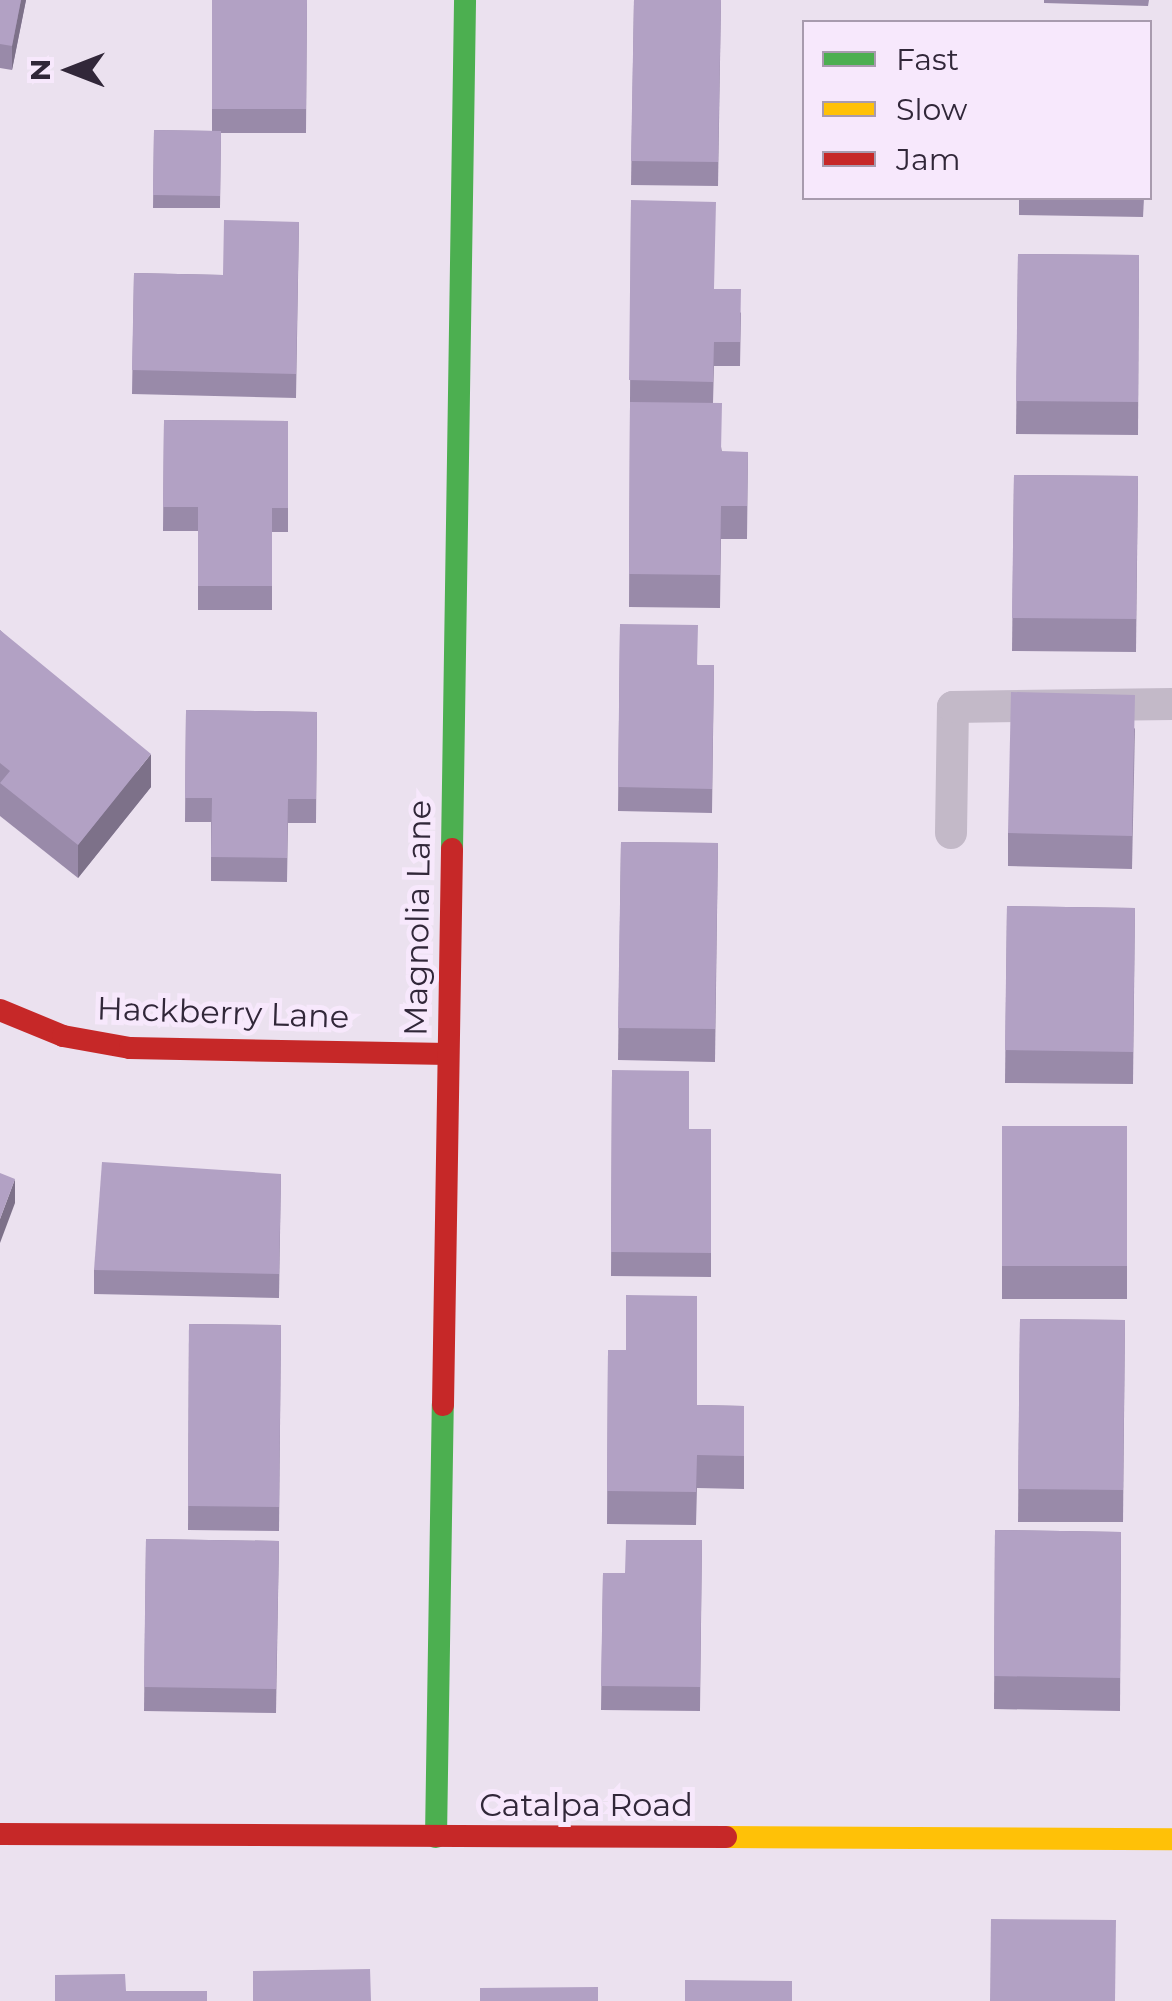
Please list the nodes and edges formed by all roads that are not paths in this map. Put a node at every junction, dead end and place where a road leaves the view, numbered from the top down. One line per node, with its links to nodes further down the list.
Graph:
1 (466, 0): 5 (street, Magnolia Lane)
2 (1172, 704): 3 (lane)
3 (951, 833)
4 (0, 1010): 5 (street, Hackberry Lane)
5 (448, 1054): 7 (street, Magnolia Lane)
6 (0, 1834): 7 (street, Catalpa Road)
7 (436, 1836): 8 (street, Catalpa Road)
8 (1172, 1840)

